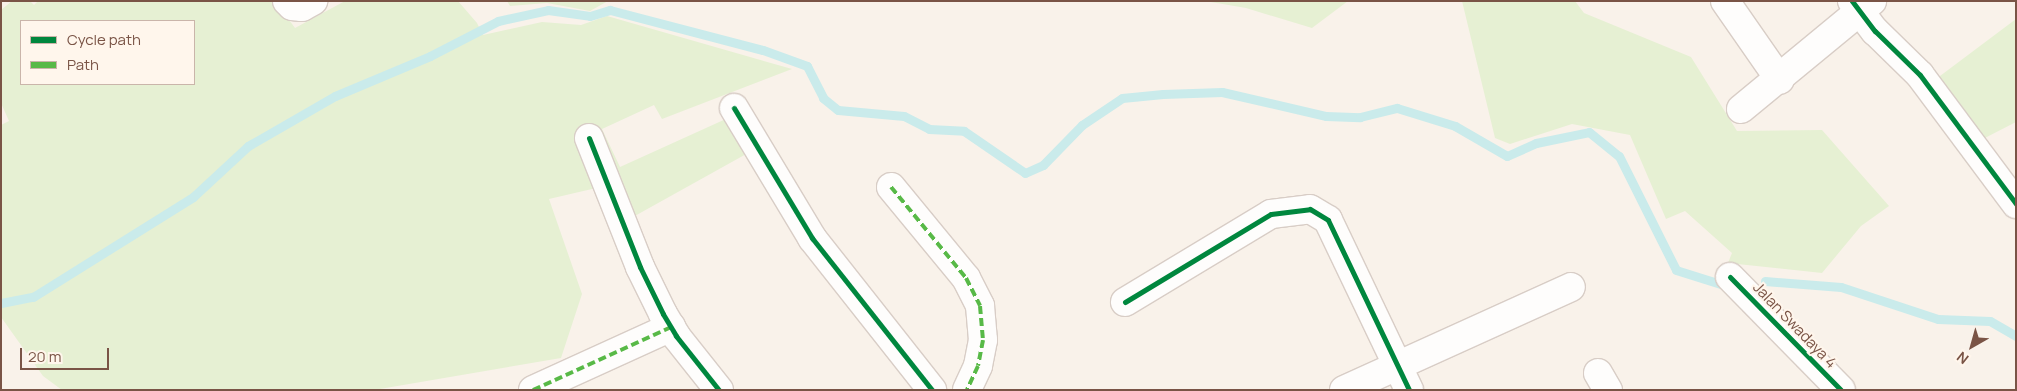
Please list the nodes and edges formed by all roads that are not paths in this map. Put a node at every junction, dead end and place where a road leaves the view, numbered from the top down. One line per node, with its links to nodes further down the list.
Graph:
1 (287, 1): 2 (street)
2 (313, 1)
3 (1725, 1): 5 (street)
4 (1861, 5): 5 (street); 10 (street)
5 (1780, 80): 7 (street)
6 (734, 108): 19 (street)
7 (1741, 109)
8 (589, 138): 14 (street)
9 (891, 187): 16 (street)
10 (2016, 204)
11 (1730, 277): 22 (street, Jalan Swadaya 4)
12 (1571, 287): 15 (street)
13 (1125, 302): 15 (street)
14 (671, 327): 17 (street); 18 (street)
15 (1396, 366): 20 (street); 21 (street)
16 (969, 389)
17 (533, 390)
18 (719, 390)
19 (932, 390)
20 (1344, 390)
21 (1409, 390)
22 (1841, 390)

